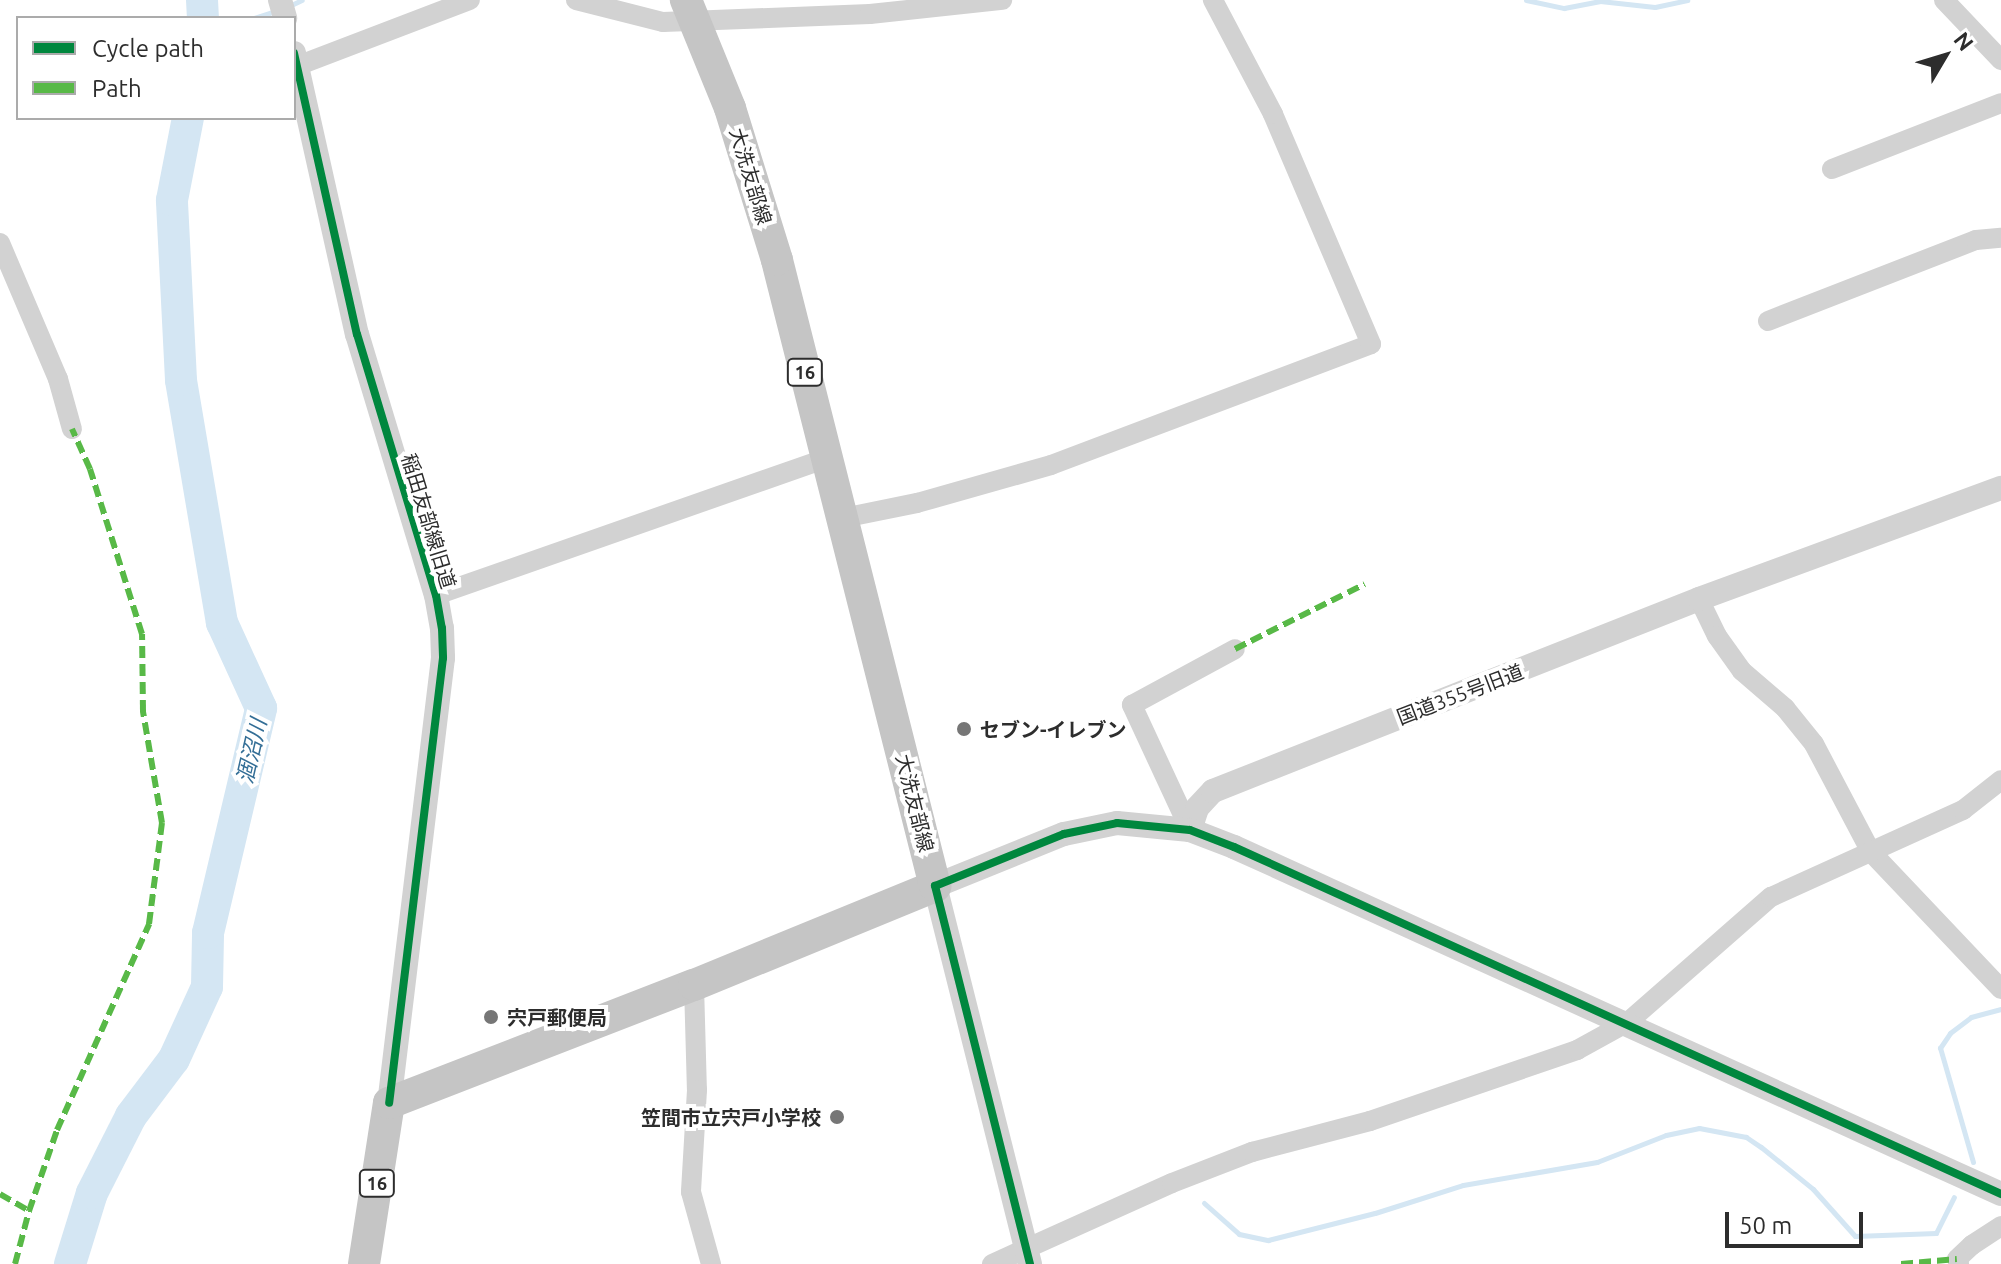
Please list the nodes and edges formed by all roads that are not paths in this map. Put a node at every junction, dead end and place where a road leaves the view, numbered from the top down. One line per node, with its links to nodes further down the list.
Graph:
1 (470, 0): 7 (street)
2 (576, 0): 6 (street)
3 (1002, 0): 6 (street)
4 (1213, 0): 17 (street)
5 (1944, 0): 8 (street)
6 (691, 11): 15 (main road, 大洗友部線 / 16)
7 (296, 59): 18 (street, 稲田友部線旧道)
8 (2001, 60)
9 (2001, 103): 10 (street)
10 (1832, 169)
11 (2001, 238): 13 (street)
12 (0, 243): 14 (street)
13 (1768, 321)
14 (72, 429)
15 (828, 458): 17 (main road, 大洗友部線 / 16); 18 (street)
16 (2001, 488): 19 (street, 国道355号旧道)
17 (843, 518): 24 (main road, 大洗友部線 / 16)
18 (436, 595): 28 (street, 稲田友部線旧道)
19 (1699, 599): 22 (street, 国道355号旧道); 23 (street)
20 (1235, 649): 22 (street)
21 (2001, 780): 23 (street)
22 (1190, 830): 24 (street); 27 (street)
23 (1871, 852): 26 (street); 27 (street)
24 (935, 886): 25 (main road); 31 (street)
25 (694, 985): 28 (main road); 33 (street)
26 (2001, 989)
27 (1628, 1022): 29 (street); 31 (street)
28 (389, 1103): 32 (main road, 16)
29 (2001, 1194)
30 (2001, 1226): 35 (street)
31 (1028, 1256): 34 (street)
32 (364, 1264)
33 (711, 1264)
34 (992, 1264)
35 (1959, 1264)

